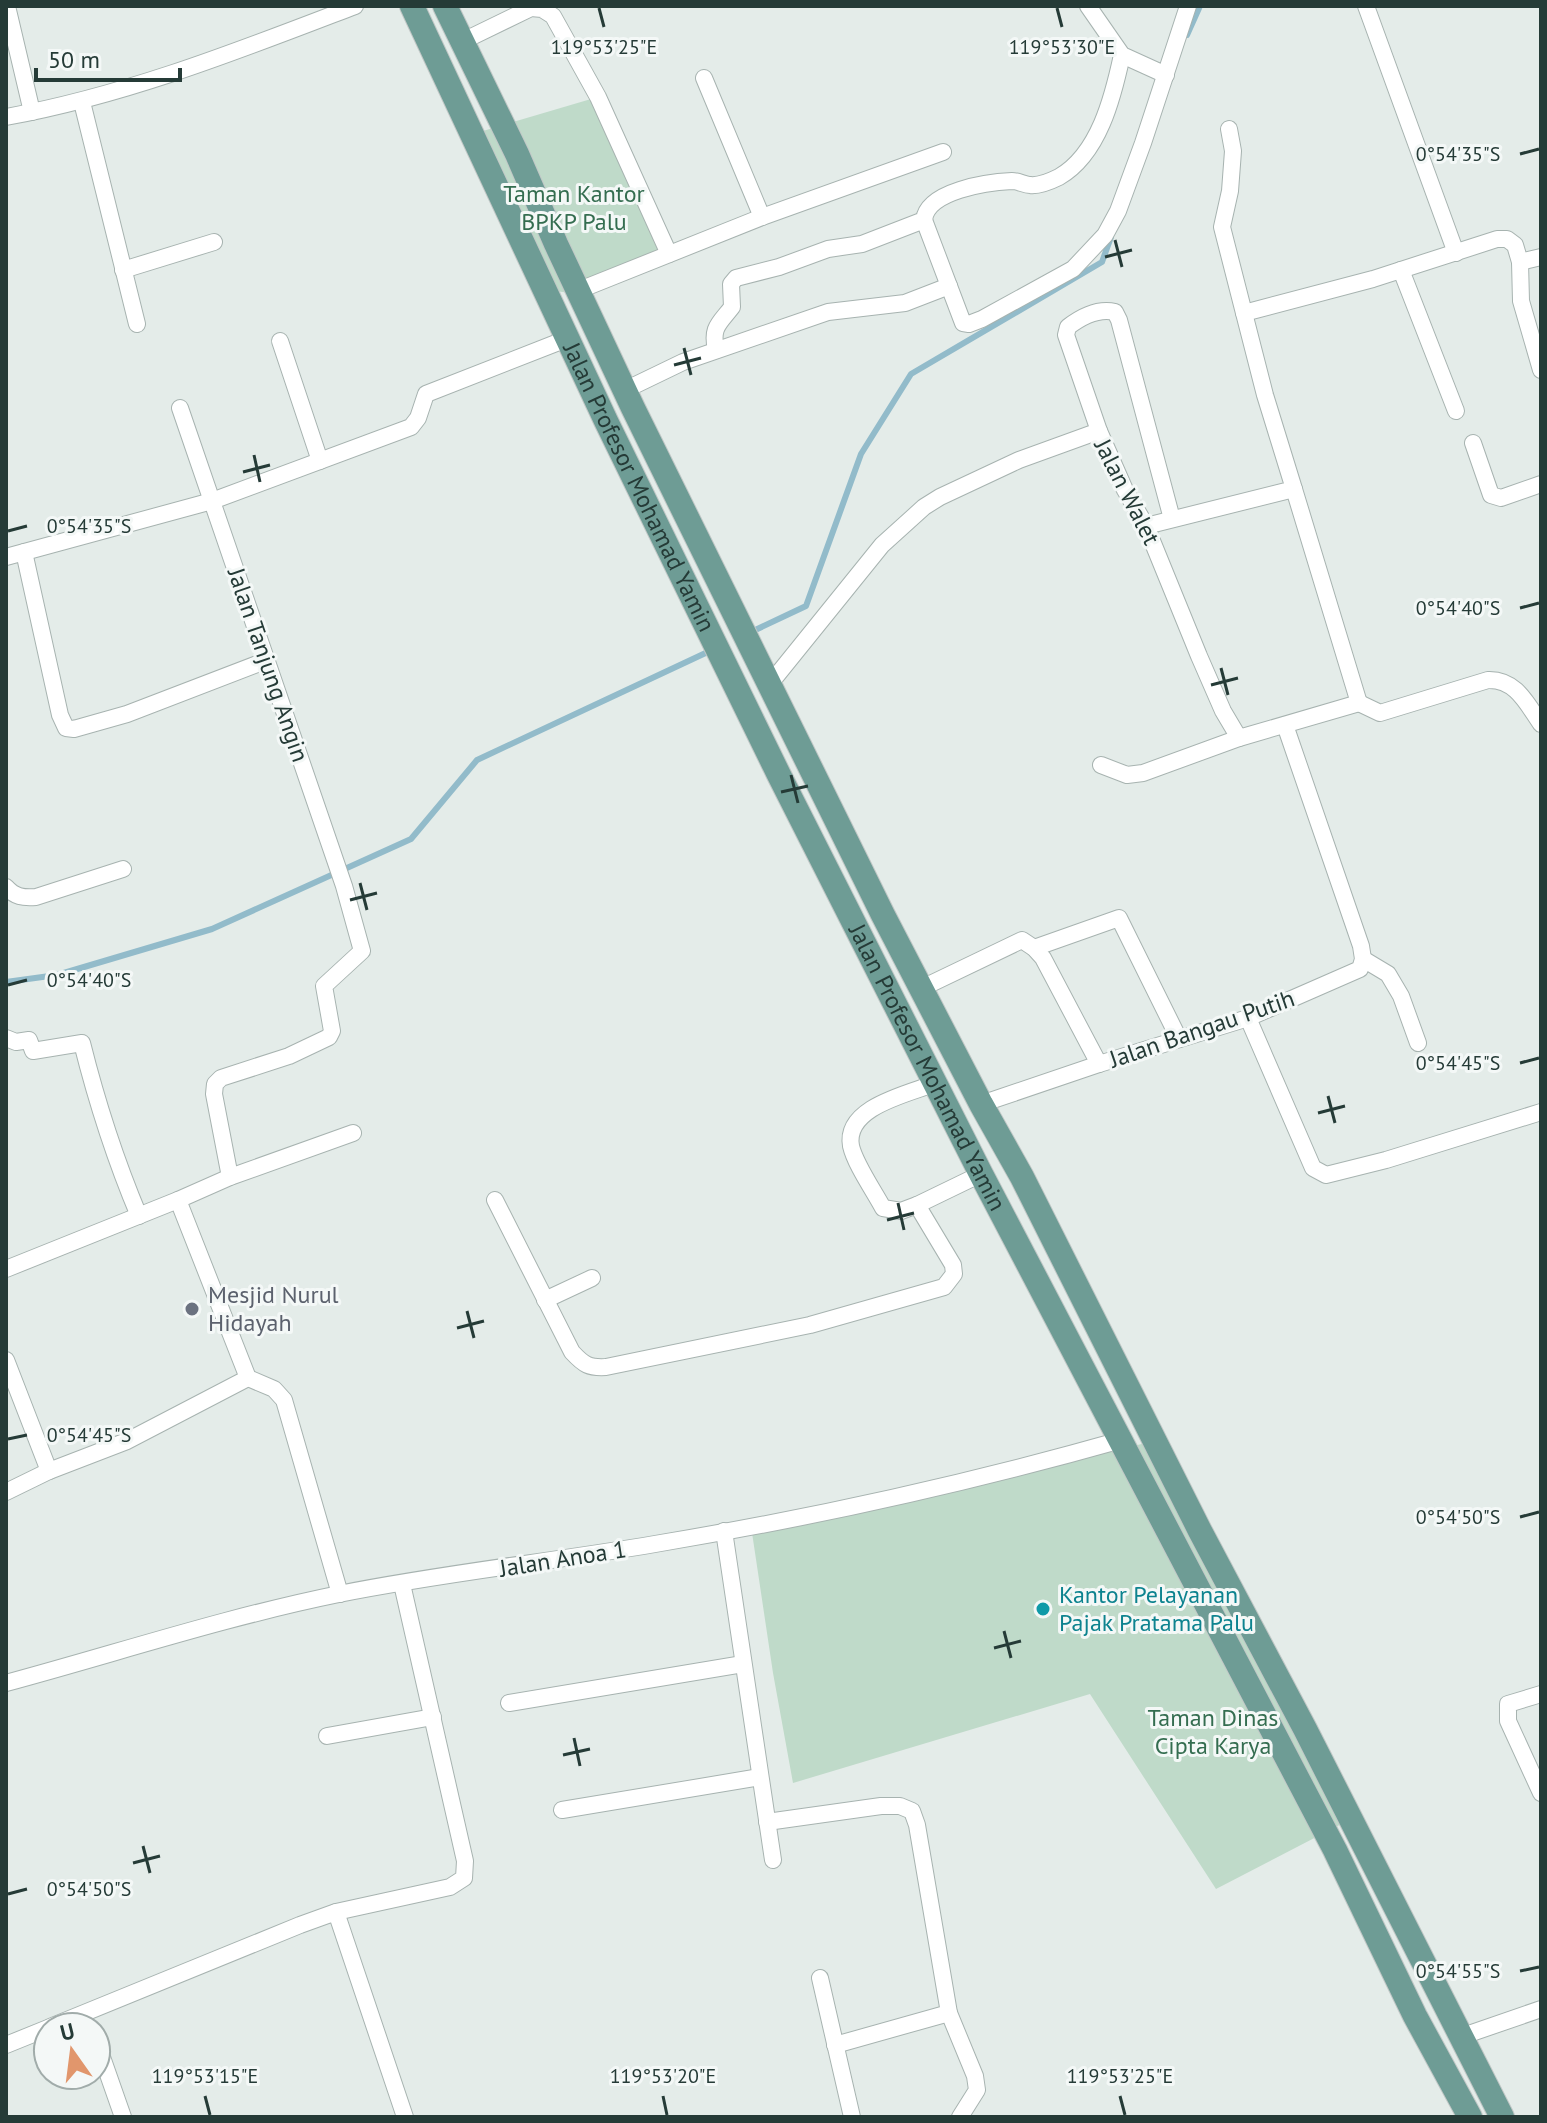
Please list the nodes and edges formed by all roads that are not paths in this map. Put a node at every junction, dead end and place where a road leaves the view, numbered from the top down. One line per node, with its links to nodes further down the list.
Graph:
1 (7, 6): 13 (street)
2 (355, 6): 12 (street)
3 (412, 6): 30 (main road, Jalan Profesor Mohamad Yamin)
4 (445, 6): 8 (main road, Jalan Profesor Mohamad Yamin)
5 (1088, 6): 9 (street)
6 (1188, 6): 10 (street)
7 (1366, 6): 20 (street)
8 (461, 42): 21 (street); 27 (main road, Jalan Profesor Mohamad Yamin)
9 (1122, 55): 10 (street); 18 (street)
10 (1166, 75): 26 (street)
11 (704, 78): 17 (street)
12 (82, 102): 13 (street); 24 (street)
13 (32, 112): 14 (street)
14 (6, 117)
15 (1229, 129): 28 (street)
16 (943, 152): 17 (street)
17 (762, 217): 21 (street)
18 (924, 220): 26 (street); 32 (street)
19 (214, 242): 24 (street)
20 (1456, 253): 23 (street); 25 (street)
21 (669, 254): 27 (street)
22 (1541, 257): 23 (street)
23 (1520, 262): 33 (street)
24 (123, 270): 29 (street)
25 (1401, 270): 28 (street); 36 (street)
26 (949, 286): 32 (street)
27 (577, 291): 34 (main road, Jalan Profesor Mohamad Yamin)
28 (1244, 313): 42 (street)
29 (137, 324)
30 (569, 338): 37 (main road, Jalan Profesor Mohamad Yamin); 40 (street)
31 (280, 341): 40 (street)
32 (716, 350): 34 (street)
33 (1541, 370)
34 (629, 399): 37 (main road); 49 (main road, Jalan Profesor Mohamad Yamin)
35 (180, 408): 43 (street, Jalan Tanjung Angin)
36 (1456, 411)
37 (606, 421): 65 (main road, Jalan Profesor Mohamad Yamin)
38 (1099, 431): 44 (street); 45 (street, Jalan Walet); 49 (street, Jalan Walet)
39 (1473, 443): 41 (street)
40 (320, 461): 43 (street)
41 (1541, 484)
42 (1294, 489): 44 (street); 50 (street)
43 (212, 501): 46 (street); 48 (street, Jalan Tanjung Angin)
44 (1172, 519): 45 (street)
45 (1146, 526): 53 (street, Jalan Walet)
46 (24, 552): 47 (street); 48 (street)
47 (6, 557)
48 (265, 661): 70 (street, Jalan Tanjung Angin)
49 (766, 677): 59 (main road, Jalan Profesor Mohamad Yamin)
50 (1359, 703): 51 (street); 52 (street)
51 (1541, 724)
52 (1285, 725): 53 (street); 58 (street)
53 (1239, 738): 54 (street)
54 (1101, 765)
55 (123, 869): 56 (street)
56 (6, 887)
57 (1034, 948): 59 (street); 62 (street); 64 (street)
58 (1363, 959): 60 (street, Jalan Bangau Putih); 63 (street)
59 (922, 988): 66 (main road, Jalan Profesor Mohamad Yamin)
60 (1248, 1018): 62 (street, Jalan Bangau Putih); 67 (street)
61 (6, 1038): 74 (street)
62 (1179, 1039): 64 (street, Jalan Bangau Putih)
63 (1418, 1043)
64 (1099, 1064): 66 (street, Jalan Bangau Putih)
65 (936, 1083): 69 (main road, Jalan Profesor Mohamad Yamin); 73 (street)
66 (981, 1104): 103 (main road, Jalan Profesor Mohamad Yamin)
67 (1541, 1112)
68 (353, 1133): 70 (street)
69 (981, 1174): 73 (street); 80 (main road, Jalan Profesor Mohamad Yamin)
70 (230, 1177): 71 (street)
71 (178, 1200): 74 (street); 79 (street)
72 (495, 1200): 77 (street)
73 (917, 1205): 77 (street)
74 (139, 1216): 75 (street)
75 (6, 1269)
76 (592, 1278): 77 (street)
77 (545, 1300)
78 (6, 1360): 81 (street)
79 (248, 1378): 81 (street); 85 (street)
80 (1121, 1440): 83 (street, Jalan Anoa 1); 111 (main road, Jalan Profesor Mohamad Yamin)
81 (49, 1471): 82 (street)
82 (6, 1492)
83 (724, 1531): 84 (street, Jalan Anoa 1); 86 (street)
84 (402, 1584): 85 (street, Jalan Anoa 1); 90 (street)
85 (340, 1594): 87 (street, Jalan Anoa 1)
86 (743, 1664): 89 (street); 92 (street)
87 (6, 1683)
88 (1541, 1694): 93 (street)
89 (509, 1703)
90 (433, 1717): 91 (street); 97 (street)
91 (327, 1736)
92 (760, 1777): 94 (street); 95 (street)
93 (1541, 1793)
94 (562, 1810)
95 (767, 1822): 96 (street); 101 (street)
96 (773, 1860)
97 (336, 1912): 100 (street); 108 (street)
98 (820, 1978): 105 (street)
99 (1541, 2009): 103 (street)
100 (107, 2011)
101 (949, 2013): 105 (street); 110 (street)
102 (32, 2034): 104 (street)
103 (1460, 2037): 112 (main road, Jalan Profesor Mohamad Yamin)
104 (6, 2045)
105 (835, 2045): 109 (street)
106 (112, 2086): 107 (street)
107 (123, 2117)
108 (405, 2117)
109 (852, 2117)
110 (960, 2117)
111 (1470, 2117)
112 (1502, 2117)

